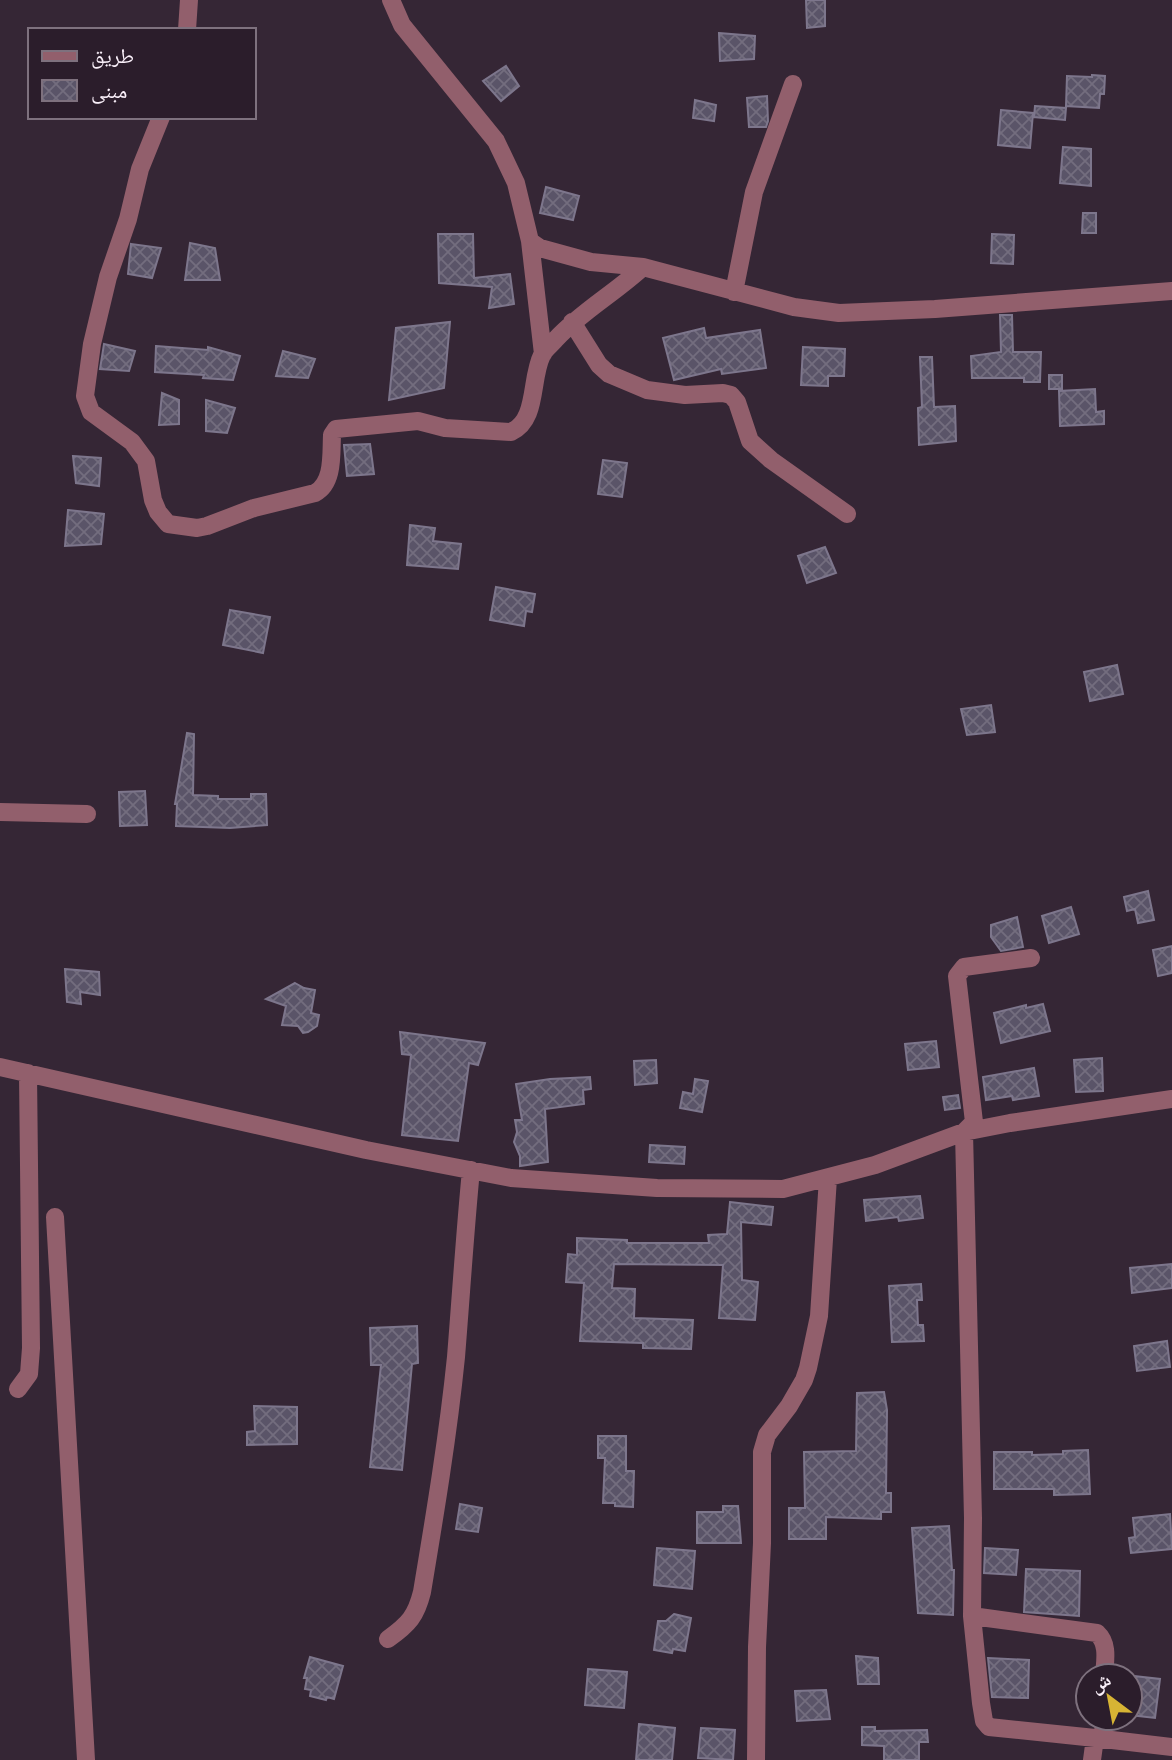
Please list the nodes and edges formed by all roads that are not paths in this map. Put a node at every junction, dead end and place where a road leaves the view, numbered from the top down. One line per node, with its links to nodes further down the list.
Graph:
1 (189, 0): 3 (street)
2 (391, 0): 6 (street)
3 (187, 28)
4 (793, 84): 9 (street)
5 (161, 119): 11 (street)
6 (530, 241): 7 (street); 11 (street)
7 (643, 267): 9 (street); 10 (street)
8 (1172, 291): 9 (street)
9 (734, 292)
10 (572, 322): 11 (street); 12 (street)
11 (542, 354)
12 (847, 514)
13 (0, 812): 14 (street)
14 (87, 814)
15 (1031, 958): 19 (street)
16 (0, 1067): 17 (street)
17 (28, 1073): 20 (street); 23 (street)
18 (1172, 1099): 19 (street)
19 (964, 1132): 21 (street); 24 (street)
20 (471, 1170): 21 (street); 25 (street)
21 (828, 1178): 31 (street)
22 (55, 1217): 30 (street)
23 (18, 1389)
24 (972, 1616): 26 (street); 28 (street)
25 (388, 1639)
26 (1104, 1662)
27 (1100, 1732): 28 (street)
28 (1099, 1738): 29 (street); 32 (street)
29 (1172, 1746)
30 (86, 1760)
31 (756, 1760)
32 (1093, 1760)

